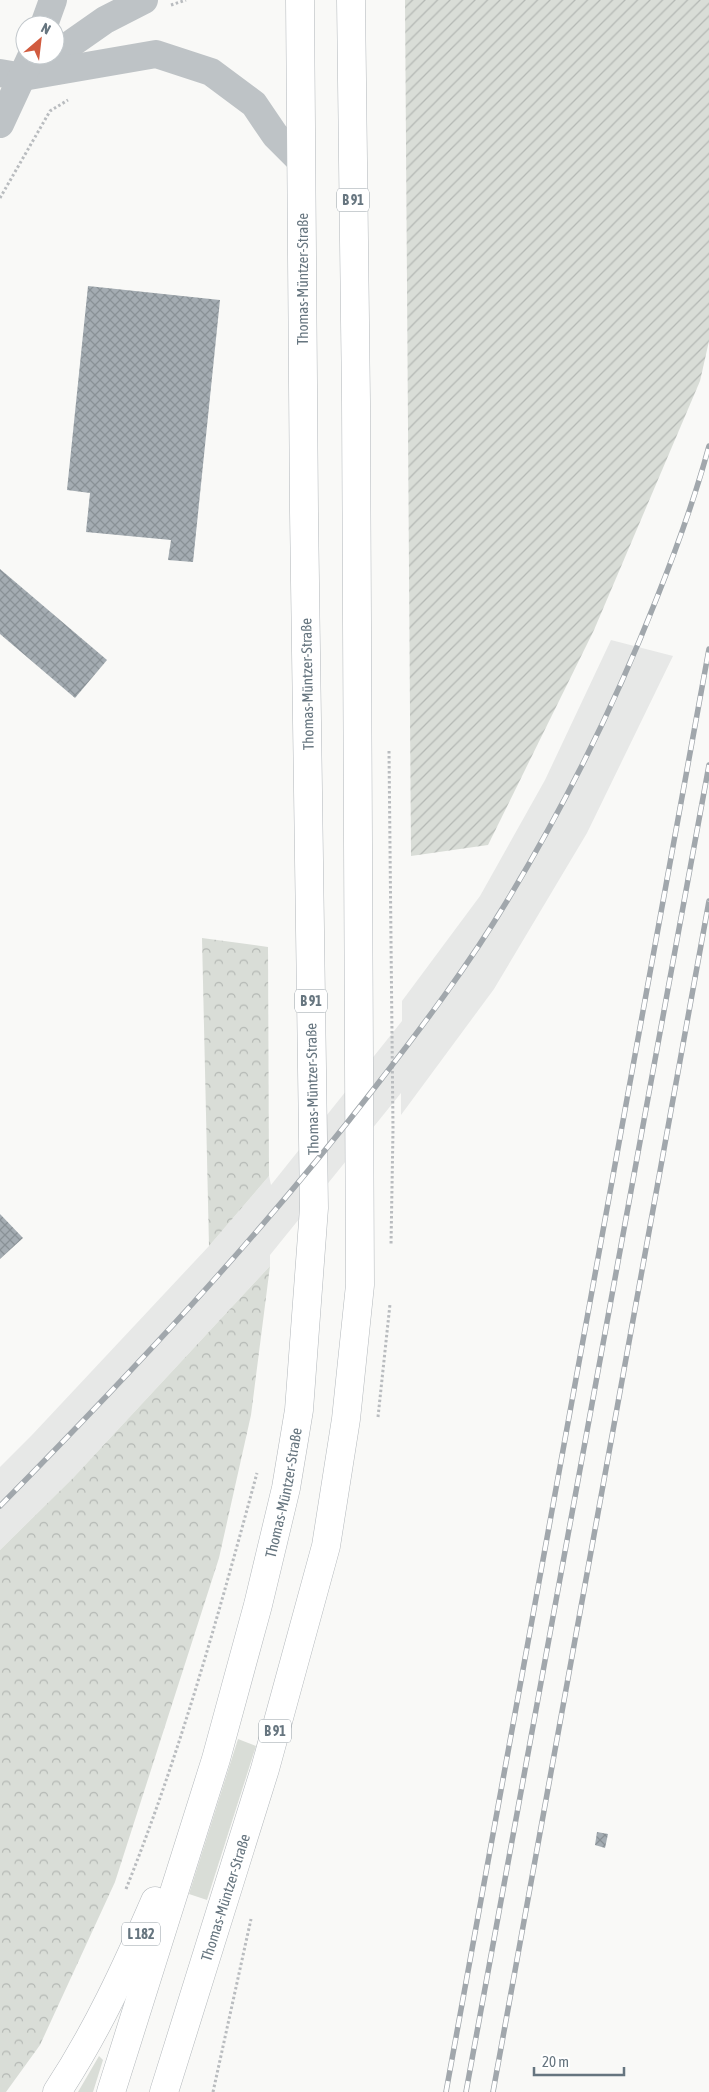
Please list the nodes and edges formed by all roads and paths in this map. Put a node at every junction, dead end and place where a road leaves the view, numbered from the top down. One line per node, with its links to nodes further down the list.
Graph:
1 (144, 0): 4 (street)
2 (300, 0): 7 (main road, Thomas-Müntzer-Straße / B 91)
3 (351, 0): 11 (main road, Thomas-Müntzer-Straße / B 91)
4 (65, 48)
5 (18, 68): 6 (street); 7 (street)
6 (0, 124)
7 (301, 161): 9 (main road, Thomas-Müntzer-Straße / B 91)
8 (258, 1469): 10 (path)
9 (212, 1772): 12 (main road, L 182); 13 (main road, Thomas-Müntzer-Straße / B 91)
10 (123, 1897)
11 (185, 2026): 14 (main road, Thomas-Müntzer-Straße / B 91); 15 (main road)
12 (57, 2092)
13 (111, 2092)
14 (164, 2092)
15 (177, 2092)

